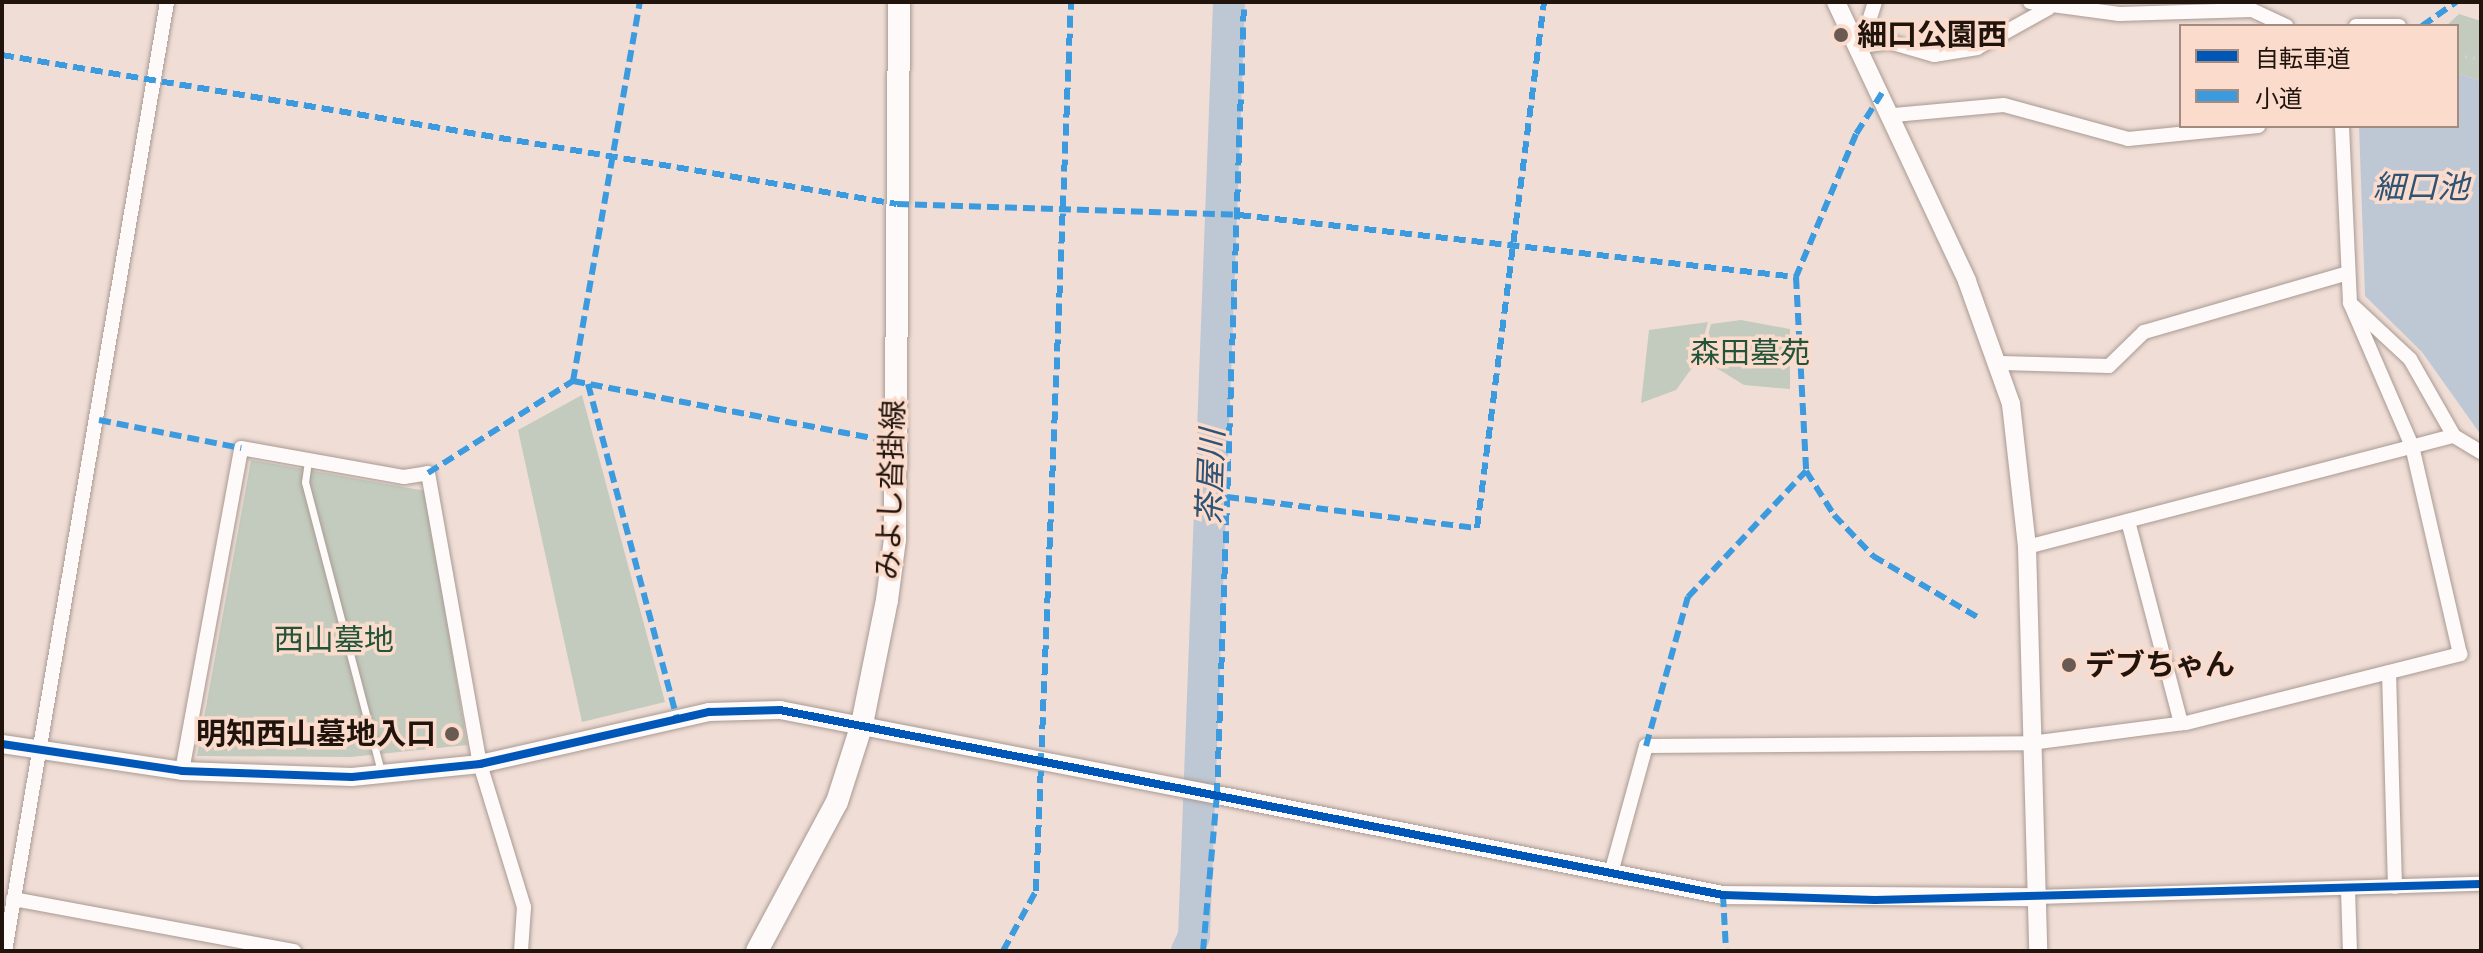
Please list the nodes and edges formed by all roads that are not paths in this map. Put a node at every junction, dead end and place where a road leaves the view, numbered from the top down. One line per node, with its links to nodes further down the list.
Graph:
1 (167, 2): 29 (street)
2 (899, 2): 26 (main road, みよし沓掛線)
3 (1836, 2): 11 (street)
4 (1875, 2): 11 (street)
5 (2030, 2): 9 (street)
6 (2084, 6): 7 (street); 9 (street)
7 (2211, 7): 8 (street)
8 (2259, 7): 10 (street)
9 (2049, 8): 11 (street)
10 (2283, 24)
11 (1861, 46): 12 (street)
12 (1894, 115): 13 (street); 17 (street)
13 (2238, 128)
14 (2342, 128): 15 (street)
15 (2345, 274): 16 (street); 17 (street)
16 (2350, 303): 18 (street); 19 (street)
17 (2001, 363): 23 (street)
18 (2454, 436): 19 (street); 20 (street)
19 (2412, 446): 22 (street); 24 (street)
20 (2481, 452)
21 (308, 461): 30 (street); 31 (street); 32 (lane)
22 (2128, 521): 23 (street); 25 (street)
23 (2027, 547): 27 (street)
24 (2389, 672): 25 (street); 35 (street)
25 (2181, 723): 27 (street)
26 (862, 724): 30 (street); 33 (street); 43 (main road, みよし沓掛線)
27 (2031, 743): 33 (street); 37 (street)
28 (2, 744): 29 (street)
29 (38, 750): 31 (street); 38 (street)
30 (480, 764): 32 (street); 42 (street)
31 (182, 771): 32 (street)
32 (381, 774)
33 (1611, 873): 37 (street)
34 (2481, 884): 35 (street)
35 (2395, 887): 36 (street)
36 (2348, 889): 37 (street); 45 (street)
37 (2035, 897): 44 (street)
38 (13, 899): 39 (street); 40 (street)
39 (228, 945): 41 (street)
40 (5, 951)
41 (294, 951)
42 (521, 951)
43 (757, 951)
44 (2038, 951)
45 (2350, 951)

